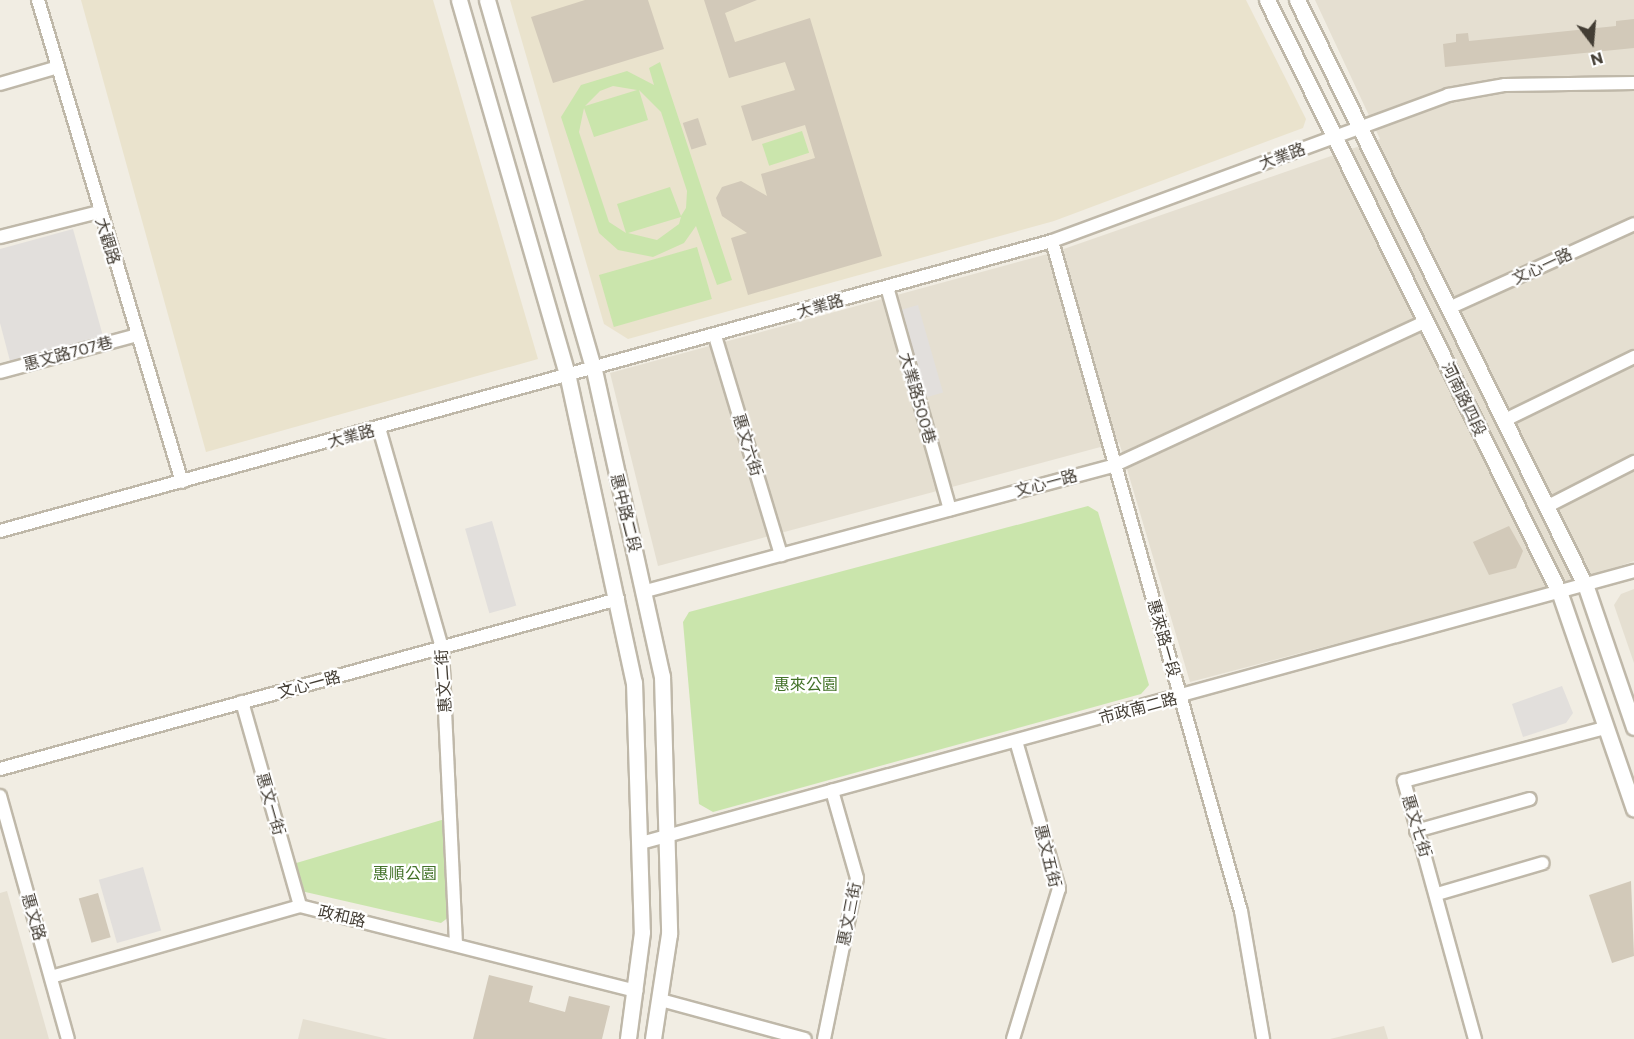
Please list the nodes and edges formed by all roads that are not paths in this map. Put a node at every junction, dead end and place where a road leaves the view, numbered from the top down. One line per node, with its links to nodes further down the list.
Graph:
1 (38, 0): 6 (street, 大觀路)
2 (459, 0): 23 (street, 惠中路二段)
3 (488, 0): 21 (street, 惠中路二段)
4 (1267, 0): 10 (street, 河南路四段)
5 (1297, 0): 9 (street, 河南路四段)
6 (58, 67): 8 (street); 11 (street, 大觀路)
7 (1634, 82): 9 (street, 大業路)
8 (0, 84)
9 (1359, 127): 10 (street, 大業路); 16 (street, 河南路四段)
10 (1335, 137): 14 (street, 大業路); 17 (street, 河南路四段)
11 (99, 212): 13 (street); 18 (street, 大觀路)
12 (1633, 228): 16 (street, 文心一路)
13 (0, 237)
14 (1052, 241): 15 (street, 大業路); 27 (street, 惠來路一段)
15 (887, 287): 19 (street, 大業路); 30 (street, 大業路500巷)
16 (1449, 308): 24 (street, 河南路四段)
17 (1426, 321): 27 (street, 文心一路); 36 (street, 河南路四段)
18 (137, 335): 22 (street, 惠文路707巷); 28 (street, 大觀路)
19 (715, 336): 21 (street, 大業路); 32 (street, 惠文六街)
20 (1634, 357): 24 (street)
21 (594, 370): 23 (street, 大業路); 35 (street, 惠中路二段)
22 (0, 372)
23 (568, 378): 25 (street, 大業路); 37 (street, 惠中路二段)
24 (1505, 420): 29 (street, 河南路四段)
25 (379, 428): 28 (street, 大業路); 38 (street, 惠文二街)
26 (1634, 462): 29 (street)
27 (1115, 465): 30 (street, 文心一路); 39 (street, 惠來路一段)
28 (182, 482): 31 (street, 大業路)
29 (1548, 506): 34 (street, 河南路四段)
30 (950, 509): 32 (street, 文心一路)
31 (0, 531)
32 (781, 555): 35 (street, 文心一路)
33 (1634, 571): 34 (street, 市政南二路)
34 (1586, 587): 36 (street, 市政南二路); 41 (street, 河南路四段)
35 (646, 591): 50 (street, 惠中路二段)
36 (1560, 594): 39 (street, 市政南二路); 42 (street, 河南路四段)
37 (618, 599): 38 (street, 文心一路); 51 (street, 惠中路二段)
38 (442, 647): 40 (street, 文心一路); 55 (street, 惠文二街)
39 (1181, 697): 43 (street, 市政南二路); 65 (street, 惠來路一段)
40 (242, 702): 44 (street, 文心一路); 54 (street, 惠文一街)
41 (1634, 727)
42 (1605, 728): 48 (street, 河南路四段); 49 (street, 惠文七街)
43 (1016, 741): 45 (street, 市政南二路); 64 (street, 惠文五街)
44 (0, 769)
45 (832, 791): 50 (street, 市政南二路); 63 (street, 惠文三街)
46 (0, 796): 56 (street, 惠文路)
47 (1530, 799): 49 (street)
48 (1634, 809)
49 (1417, 831): 53 (street, 惠文七街)
50 (668, 835): 51 (street, 市政南二路); 58 (street, 惠中路二段)
51 (641, 843): 57 (street, 惠中路二段)
52 (1543, 863): 53 (street)
53 (1437, 894): 66 (street, 惠文七街)
54 (300, 906): 55 (street, 政和路); 56 (street, 政和路)
55 (456, 943): 57 (street, 政和路)
56 (51, 976): 59 (street, 惠文路)
57 (636, 991): 60 (street, 惠中路二段)
58 (661, 1000): 61 (street, 惠中路二段); 62 (street)
59 (68, 1039)
60 (628, 1039)
61 (653, 1039)
62 (805, 1039)
63 (824, 1039)
64 (1013, 1039)
65 (1263, 1039)
66 (1475, 1039)

